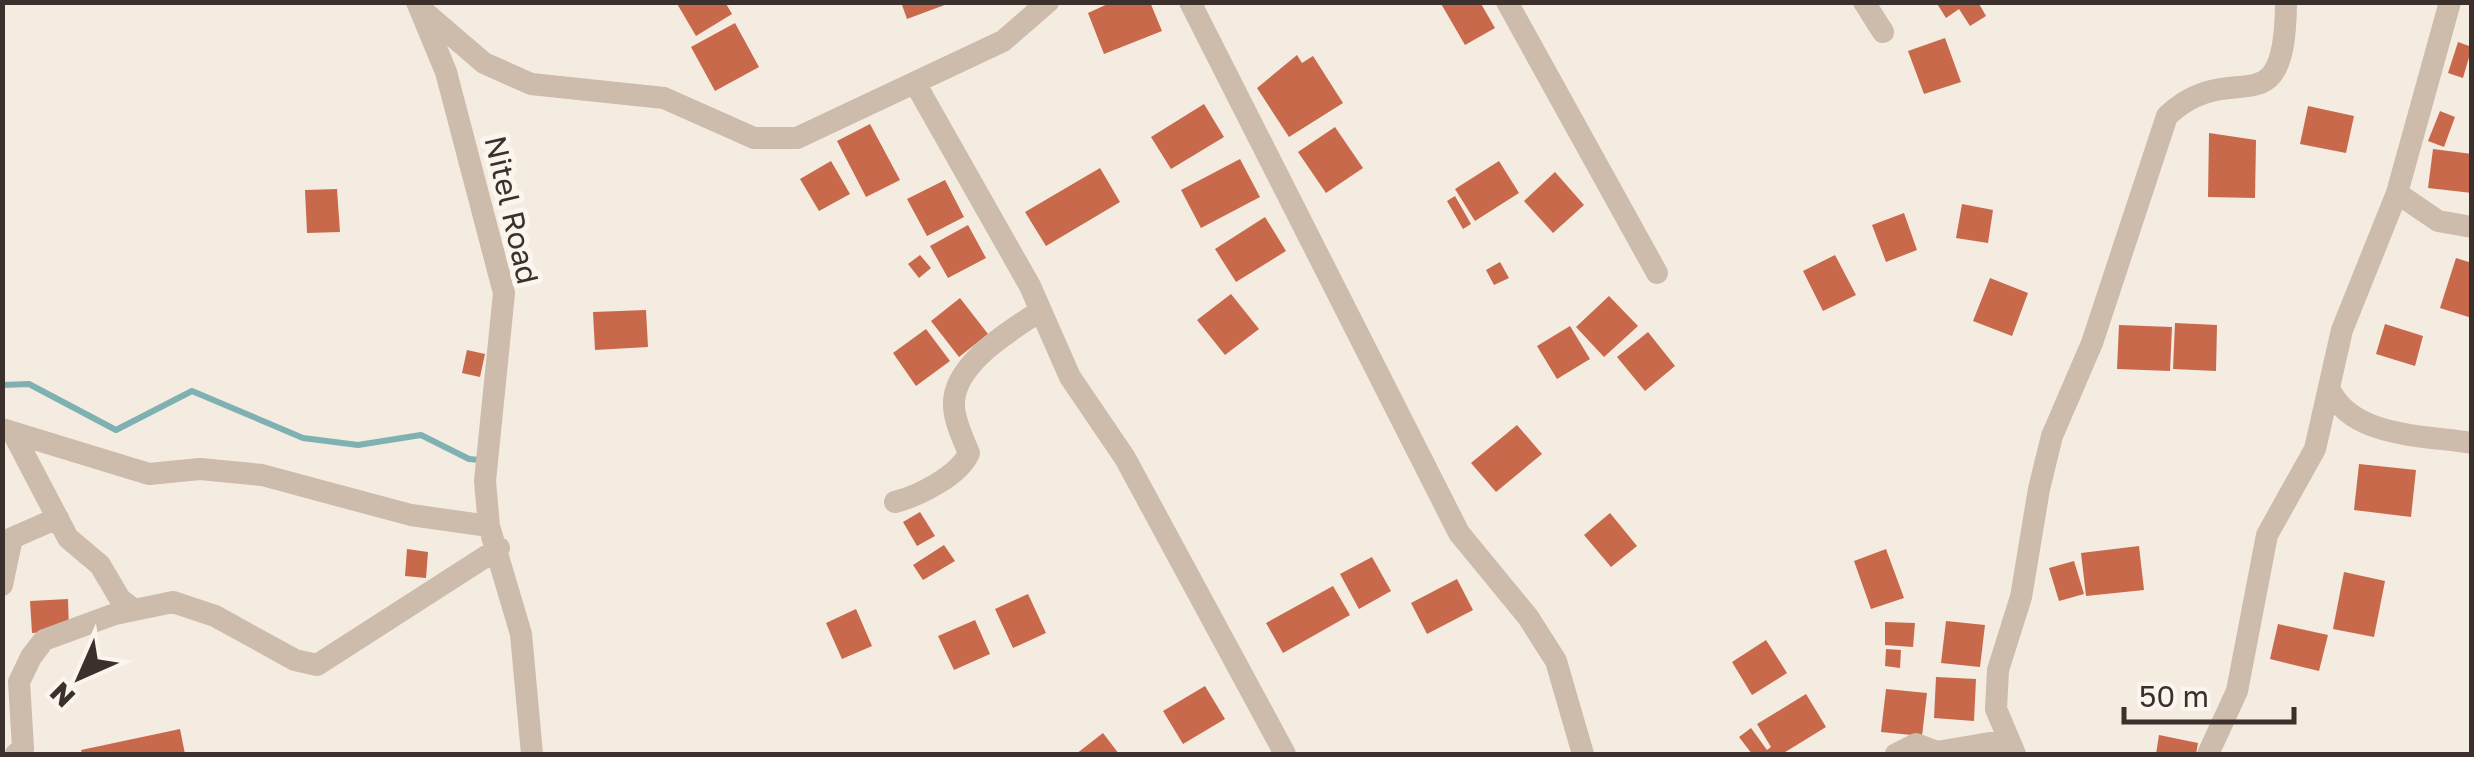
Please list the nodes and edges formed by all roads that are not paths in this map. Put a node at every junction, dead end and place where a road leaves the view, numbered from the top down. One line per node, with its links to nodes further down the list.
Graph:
1 (1048, 2): 9 (street)
2 (1190, 2): 27 (street)
3 (1508, 2): 12 (street)
4 (1864, 2): 8 (street)
5 (2286, 2): 23 (street)
6 (2450, 2): 10 (street)
7 (418, 5): 9 (street); 19 (street, Nitel Road)
8 (1883, 32)
9 (915, 83): 13 (street)
10 (2397, 193): 11 (street); 14 (street)
11 (2472, 227)
12 (1657, 273)
13 (1040, 311): 17 (street); 26 (street)
14 (2329, 388): 16 (street); 29 (street)
15 (8, 431): 18 (street); 19 (street)
16 (2472, 443)
17 (895, 502)
18 (58, 518): 20 (street); 21 (street)
19 (494, 537): 21 (street); 25 (street, Nitel Road)
20 (2, 585)
21 (134, 610): 22 (street)
22 (11, 679): 24 (street)
23 (2011, 747): 28 (street)
24 (16, 754)
25 (532, 754)
26 (1285, 754)
27 (1583, 754)
28 (1896, 754)
29 (2208, 754)

